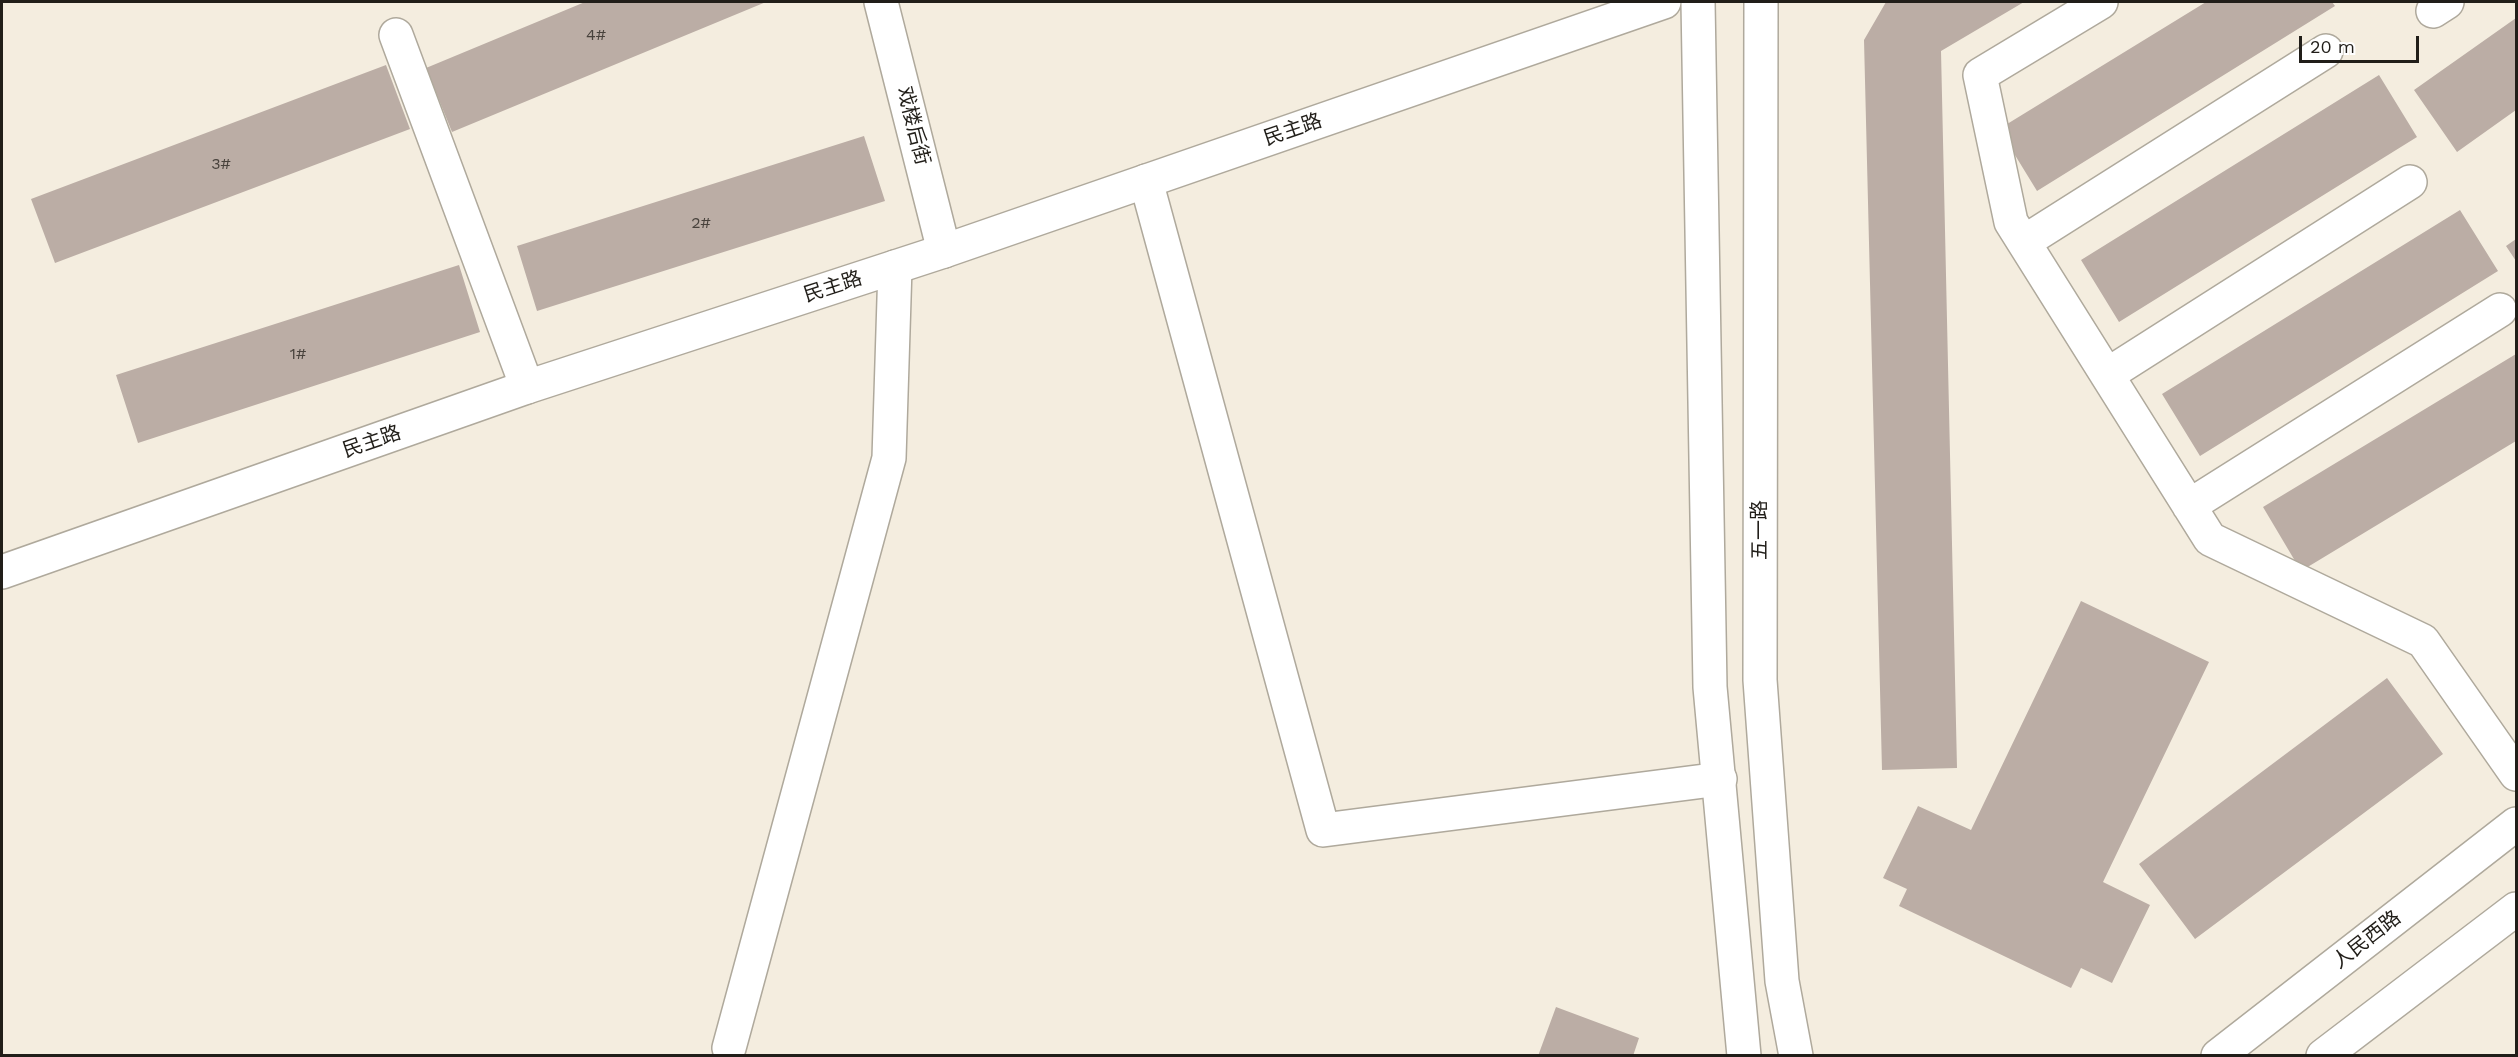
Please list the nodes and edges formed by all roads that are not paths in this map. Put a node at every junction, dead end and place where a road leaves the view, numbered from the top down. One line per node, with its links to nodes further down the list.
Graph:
1 (881, 2): 11 (street, 戏楼后街)
2 (1664, 2): 8 (street, 民主路)
3 (1698, 2): 19 (street)
4 (1761, 2): 22 (street, 五一路)
5 (2101, 2): 10 (street)
6 (396, 35): 15 (street)
7 (2326, 51): 10 (street)
8 (1146, 181): 11 (street, 民主路); 19 (street)
9 (2410, 182): 14 (street)
10 (2024, 242): 14 (street)
11 (944, 251): 12 (street, 民主路)
12 (895, 267): 15 (street, 民主路); 24 (street)
13 (2500, 310): 16 (street)
14 (2107, 375): 16 (street)
15 (527, 387): 17 (street, 民主路)
16 (2189, 506): 18 (street)
17 (2, 572)
18 (2517, 774)
19 (1720, 779): 23 (street)
20 (2517, 824): 29 (street, 人民西路)
21 (2517, 909): 30 (street)
22 (1782, 981): 27 (street, 五一路); 28 (street)
23 (1738, 1001): 25 (street); 26 (street)
24 (729, 1048)
25 (1720, 1056)
26 (1744, 1056)
27 (1796, 1056)
28 (1809, 1056)
29 (2218, 1056)
30 (2323, 1056)

